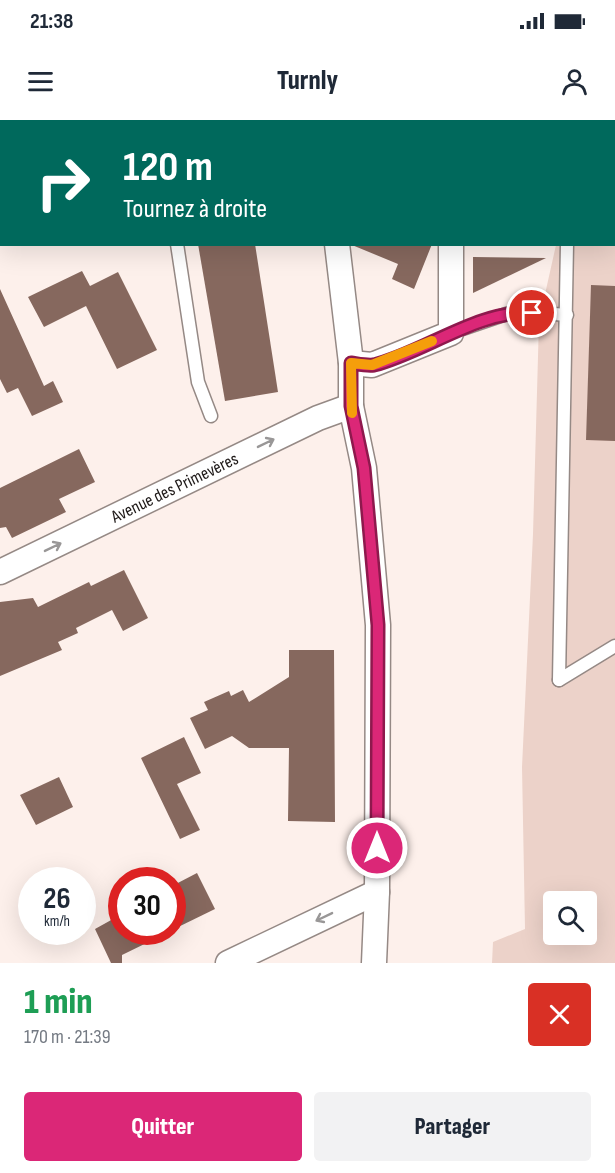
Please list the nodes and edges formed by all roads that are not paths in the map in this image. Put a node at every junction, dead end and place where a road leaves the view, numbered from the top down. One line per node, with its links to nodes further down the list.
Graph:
1 (177, 246): 9 (lane)
2 (337, 246): 7 (street)
3 (451, 246): 6 (street)
4 (567, 246): 5 (lane)
5 (567, 315): 6 (lane); 11 (lane)
6 (451, 333): 7 (street)
7 (351, 363): 8 (street)
8 (351, 406): 10 (street, Avenue des Primevères, one-way to 8); 12 (street)
9 (211, 416)
10 (0, 572)
11 (615, 646)
12 (377, 892): 13 (street, one-way to 13); 14 (street)
13 (228, 963)
14 (374, 963)

